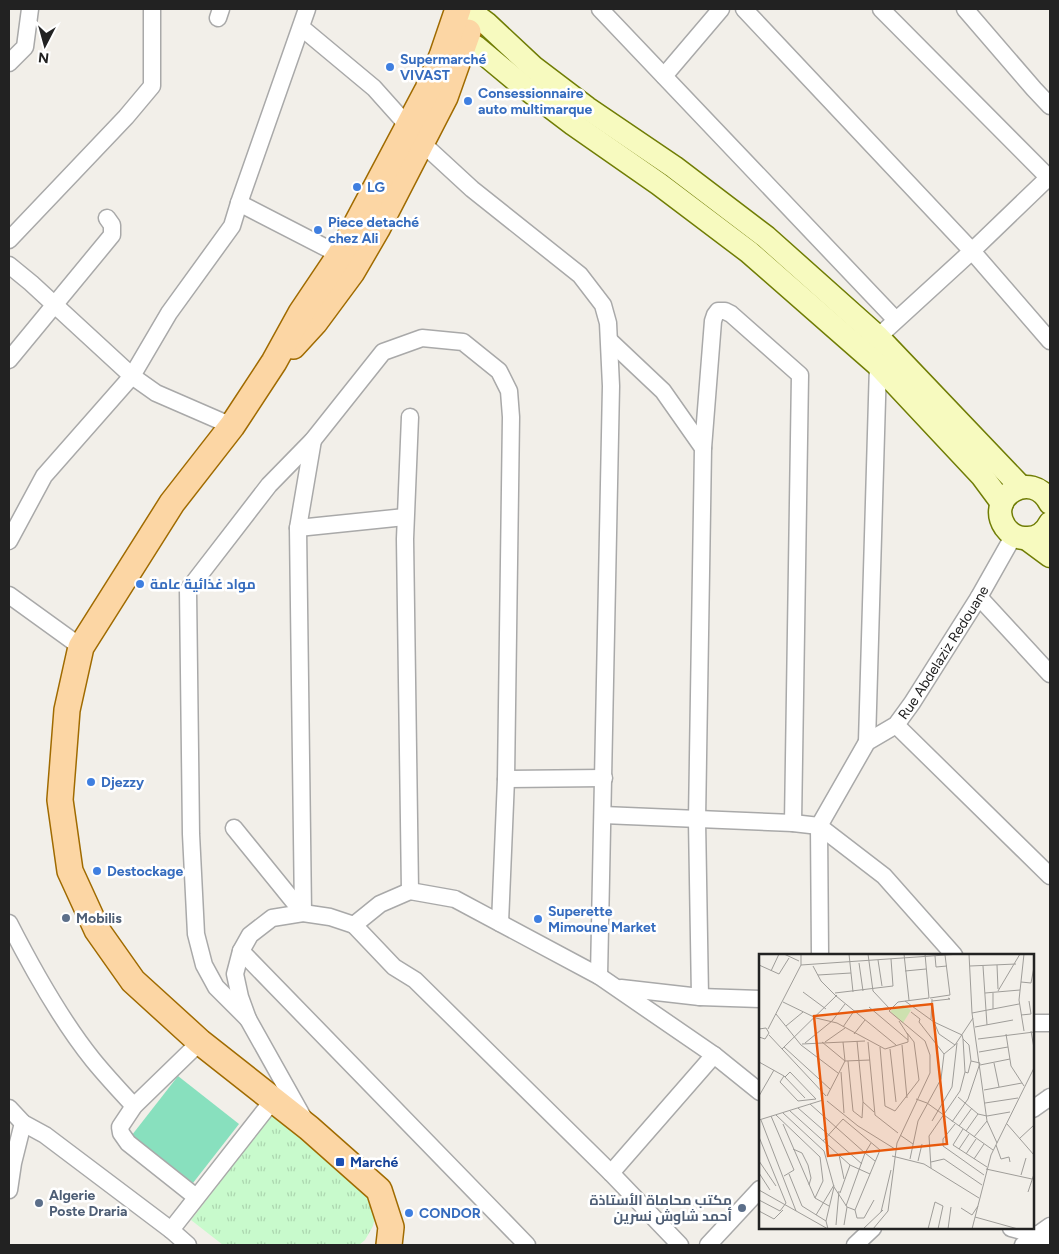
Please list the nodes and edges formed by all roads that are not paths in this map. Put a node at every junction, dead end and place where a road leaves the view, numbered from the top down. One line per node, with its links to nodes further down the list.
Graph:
1 (30, 9): 12 (street)
2 (152, 9): 19 (street)
3 (307, 9): 10 (street)
4 (600, 9): 13 (street)
5 (722, 9): 13 (street)
6 (744, 9): 20 (street)
7 (881, 9): 16 (street)
8 (965, 9): 14 (street)
9 (468, 10): 11 (main road); 25 (main road)
10 (302, 28): 15 (street); 17 (street)
11 (458, 38): 15 (main road); 30 (main road)
12 (9, 63)
13 (664, 76): 24 (street)
14 (1050, 106)
15 (415, 135): 21 (main road); 26 (street); 29 (main road)
16 (1050, 178): 20 (street)
17 (239, 202): 21 (street); 31 (street)
18 (107, 218): 23 (street)
19 (9, 240)
20 (972, 252): 24 (street); 27 (street)
21 (340, 255): 29 (main road)
22 (9, 265): 23 (street)
23 (54, 305): 28 (street); 31 (street)
24 (896, 320): 25 (street)
25 (878, 337): 36 (main road)
26 (610, 341): 35 (street); 51 (street)
27 (1050, 341)
28 (9, 360)
29 (274, 362): 33 (main road)
30 (878, 364): 37 (main road); 50 (street)
31 (132, 376): 33 (street); 43 (street)
32 (410, 417): 39 (street)
33 (232, 426): 47 (main road)
34 (313, 440): 41 (street); 52 (street); 71 (street)
35 (703, 448): 54 (street); 55 (street)
36 (1021, 487): 37 (main road); 38 (main road)
37 (1002, 503): 42 (main road)
38 (1050, 503)
39 (405, 517): 41 (street); 59 (street)
40 (1050, 523): 42 (main road)
41 (298, 528): 60 (street)
42 (1020, 537): 44 (main road); 46 (street, Rue Abdelaziz Redouane)
43 (9, 541)
44 (1050, 556)
45 (9, 595): 47 (street)
46 (979, 597): 48 (street); 49 (street, Rue Abdelaziz Redouane)
47 (81, 646): 74 (main road)
48 (1050, 674)
49 (896, 725): 50 (street, Rue Abdelaziz Redouane); 58 (street)
50 (866, 742): 56 (street)
51 (604, 778): 52 (street); 53 (street)
52 (506, 779): 61 (street)
53 (603, 815): 54 (street); 67 (street)
54 (697, 820): 55 (street); 69 (street)
55 (793, 824): 56 (street)
56 (820, 826): 65 (street); 66 (street)
57 (234, 828): 60 (street)
58 (1050, 876)
59 (410, 890): 61 (street); 63 (street)
60 (303, 914): 63 (street); 64 (street)
61 (500, 923): 67 (street)
62 (9, 924): 79 (street)
63 (354, 925): 84 (street)
64 (241, 951): 71 (street); 96 (street)
65 (820, 954)
66 (953, 954)
67 (599, 976): 68 (street)
68 (618, 988): 69 (street); 75 (street)
69 (700, 997): 70 (street)
70 (759, 999)
71 (248, 1018): 83 (street)
72 (1034, 1023): 73 (street)
73 (1050, 1023)
74 (200, 1042): 78 (main road); 79 (street)
75 (714, 1055): 76 (street); 84 (street)
76 (759, 1091)
77 (1050, 1097): 81 (street)
78 (273, 1100): 83 (main road); 87 (street)
79 (134, 1106): 87 (street)
80 (9, 1108): 82 (street)
81 (1034, 1108)
82 (23, 1123): 85 (street); 91 (street)
83 (309, 1128): 95 (main road)
84 (611, 1173): 97 (street)
85 (9, 1190)
86 (759, 1190): 98 (street)
87 (196, 1198): 91 (street)
88 (1050, 1226): 92 (street)
89 (872, 1229): 99 (street)
90 (1013, 1229): 92 (street)
91 (171, 1230): 94 (street)
92 (1030, 1240): 93 (street)
93 (1050, 1244)
94 (188, 1245)
95 (389, 1245)
96 (527, 1245)
97 (680, 1245)
98 (708, 1245)
99 (855, 1245)

